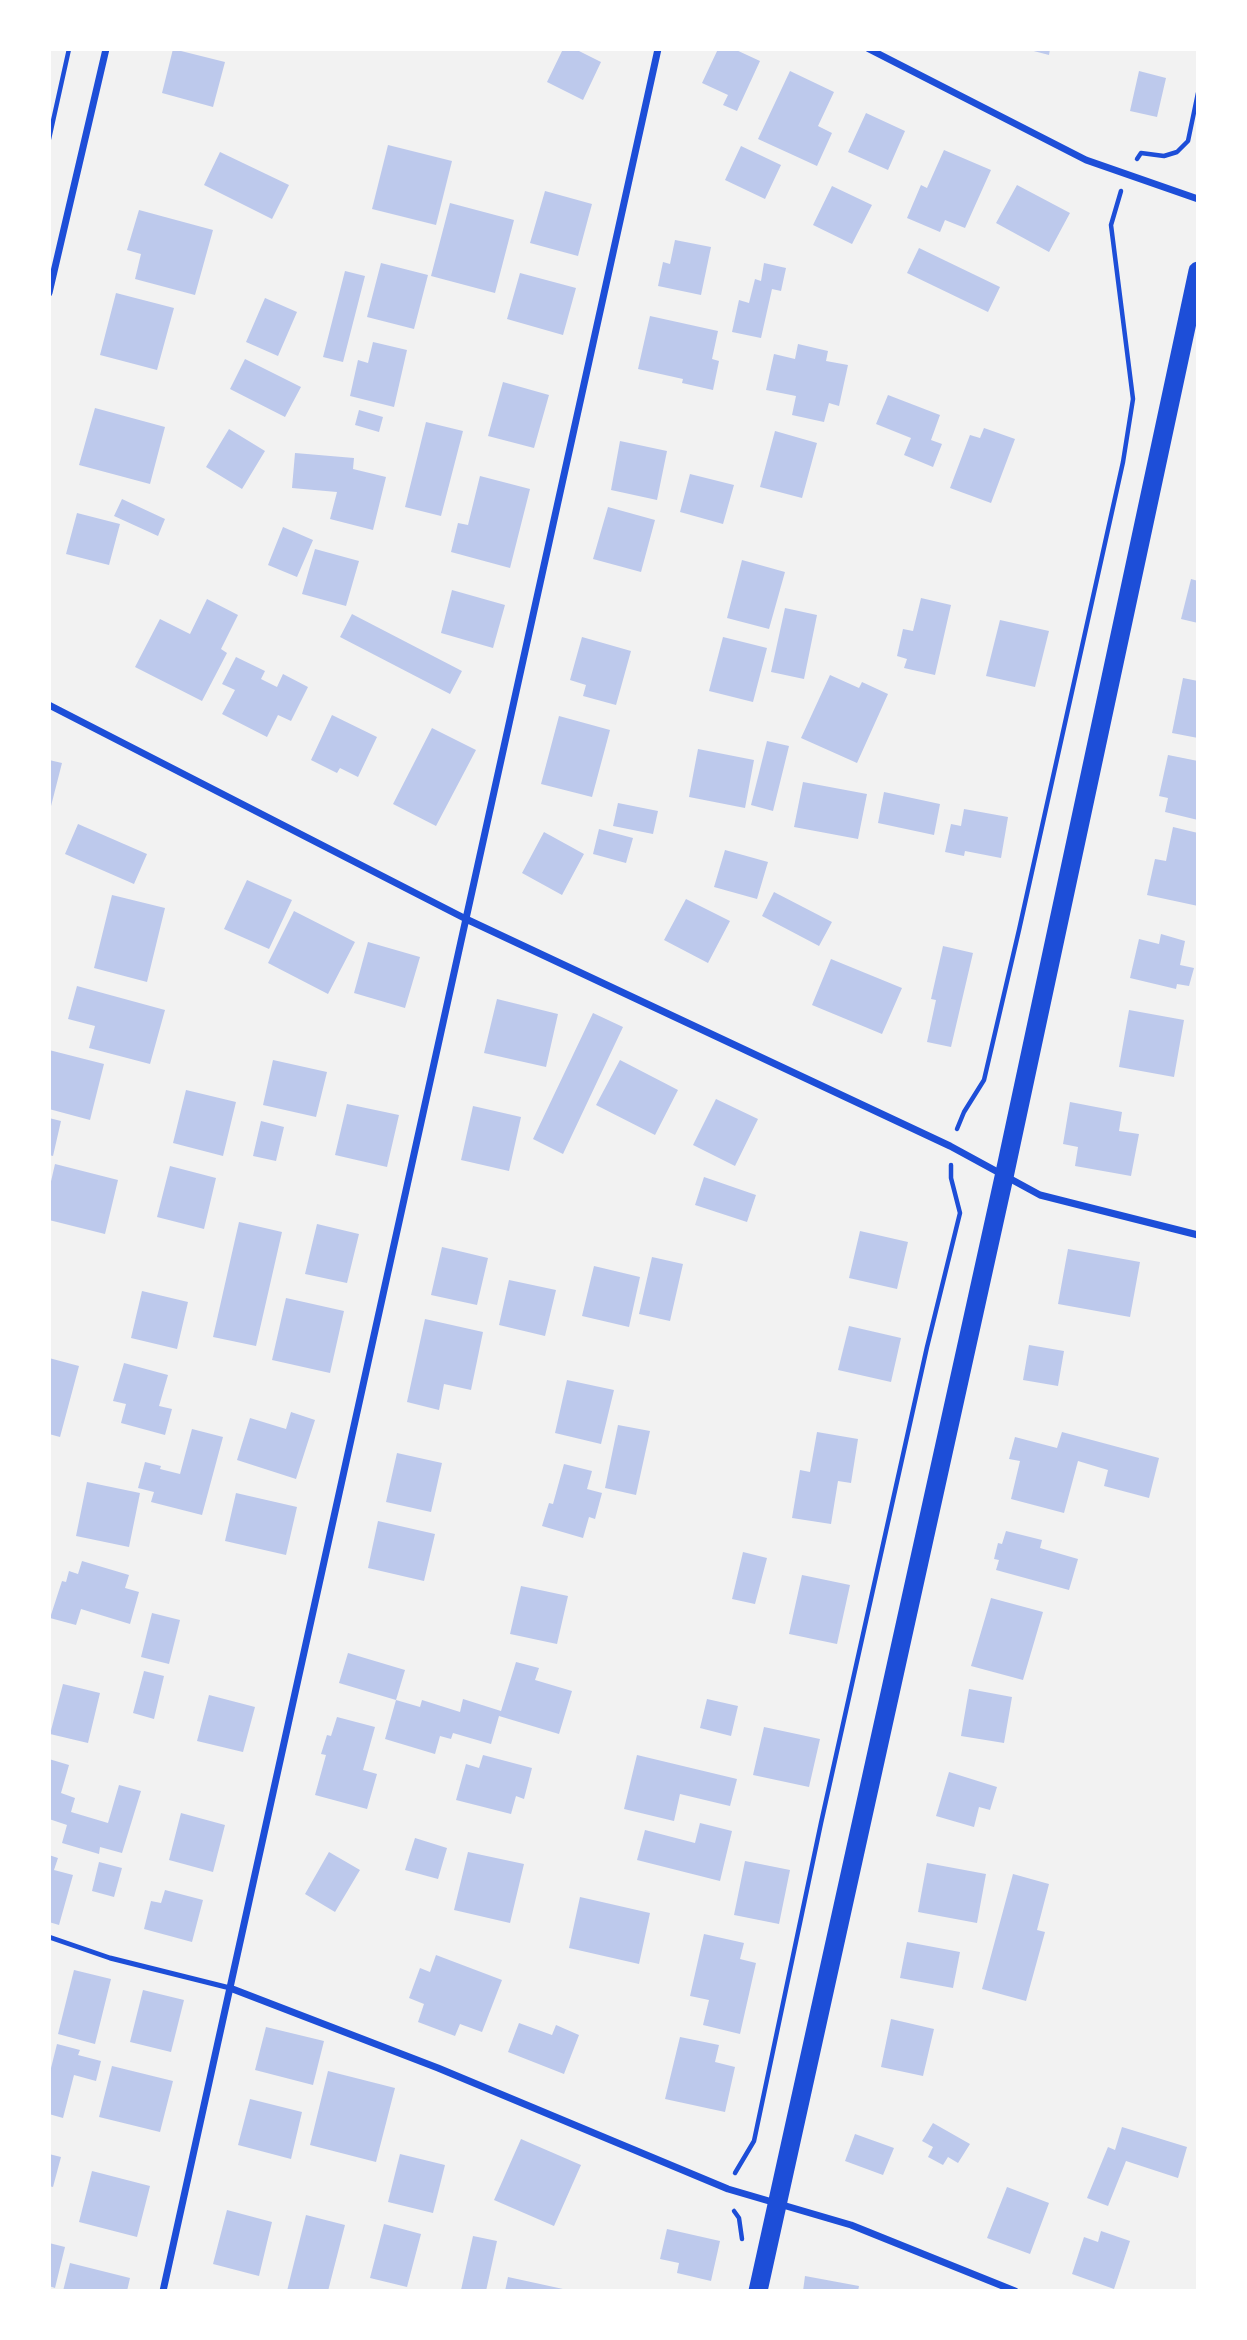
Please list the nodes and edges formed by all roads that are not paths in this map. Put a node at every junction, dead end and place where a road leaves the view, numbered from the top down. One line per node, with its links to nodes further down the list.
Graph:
1 (106, 49): 6 (street)
2 (657, 49): 8 (street)
3 (869, 49): 4 (street)
4 (1198, 199)
5 (1198, 271): 9 (highway)
6 (49, 293)
7 (49, 705): 8 (street)
8 (466, 919): 9 (street); 12 (street)
9 (1004, 1177): 10 (street); 13 (highway)
10 (1198, 1235)
11 (49, 1937): 12 (lane)
12 (230, 1988): 13 (street); 14 (street)
13 (776, 2201): 15 (highway); 16 (street)
14 (163, 2291)
15 (758, 2291)
16 (1015, 2291)

